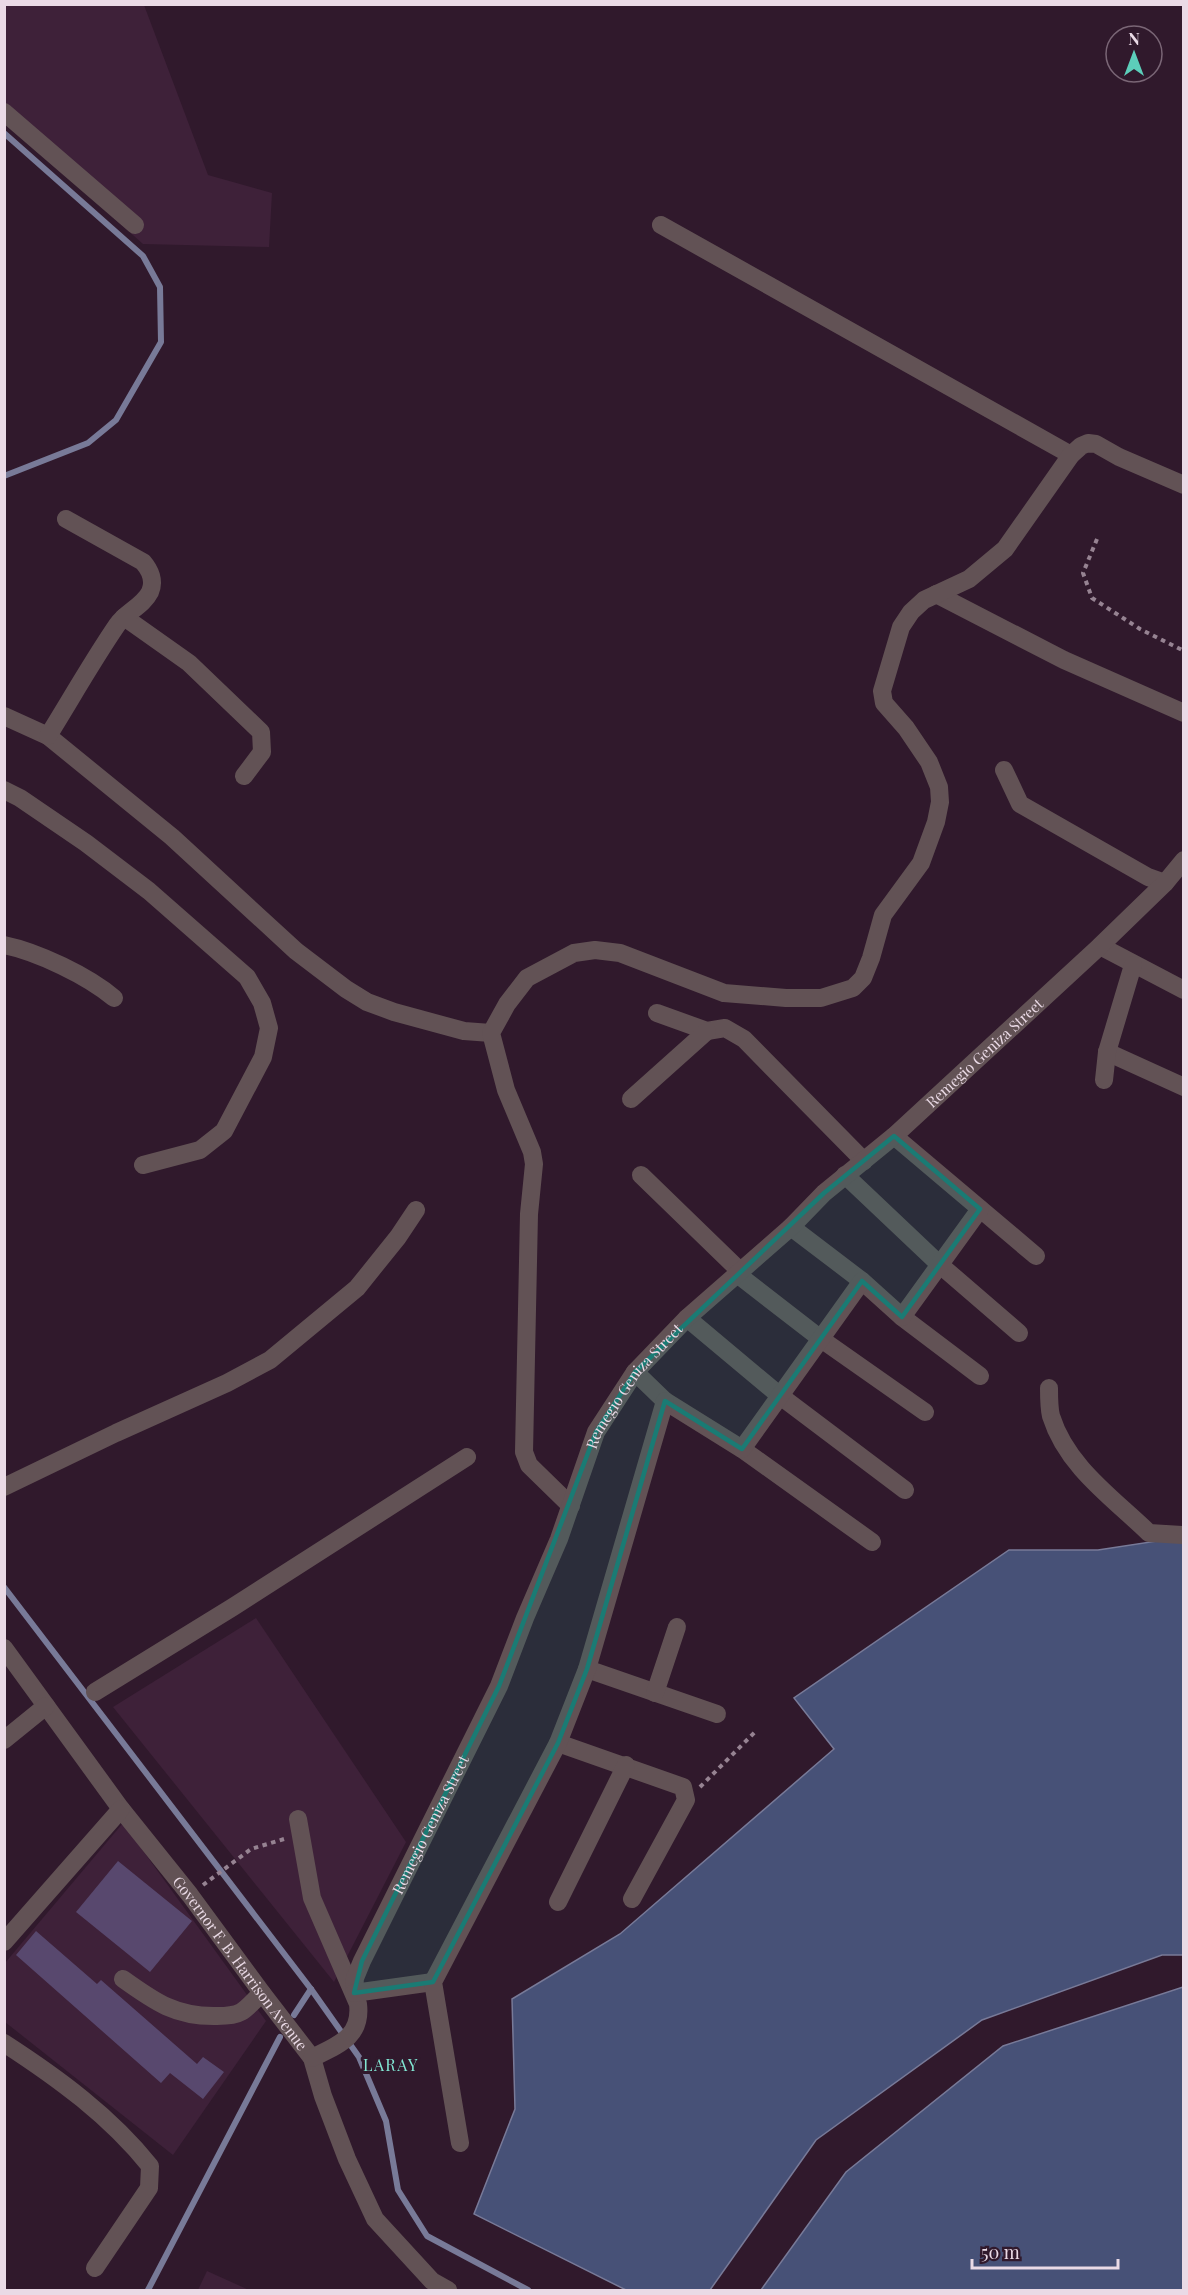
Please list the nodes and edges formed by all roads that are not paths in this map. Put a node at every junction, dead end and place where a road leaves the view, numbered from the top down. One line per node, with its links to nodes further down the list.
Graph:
1 (4, 112): 2 (street)
2 (135, 225)
3 (661, 225): 4 (street)
4 (1071, 455): 5 (street); 7 (street)
5 (1184, 485)
6 (66, 519): 8 (street)
7 (936, 594): 9 (street); 24 (street)
8 (124, 617): 11 (street); 13 (street)
9 (1184, 713)
10 (4, 716): 11 (street)
11 (48, 736): 24 (street)
12 (1004, 770): 16 (street)
13 (243, 776)
14 (4, 790): 31 (street)
15 (1184, 860): 16 (street, Remegio Geniza Street)
16 (1165, 883): 18 (street, Remegio Geniza Street)
17 (4, 945): 21 (street)
18 (1100, 946): 19 (street); 29 (street, Remegio Geniza Street)
19 (1133, 965): 20 (street); 25 (street)
20 (1184, 990)
21 (114, 998)
22 (657, 1013): 23 (street)
23 (707, 1030): 28 (street); 30 (street)
24 (490, 1034): 55 (street)
25 (1107, 1052): 26 (street); 27 (street)
26 (1104, 1080)
27 (1184, 1087)
28 (631, 1099)
29 (894, 1136): 30 (street, Remegio Geniza Street); 34 (street)
30 (864, 1161): 33 (street, Remegio Geniza Street)
31 (143, 1165)
32 (641, 1175): 39 (street)
33 (845, 1175): 36 (street, Remegio Geniza Street); 38 (street)
34 (980, 1209): 37 (street); 38 (street)
35 (416, 1210): 53 (street)
36 (790, 1227): 39 (street, Remegio Geniza Street); 40 (street)
37 (1036, 1256)
38 (939, 1264): 41 (street); 43 (street)
39 (738, 1272): 42 (street, Remegio Geniza Street); 44 (street)
40 (862, 1281): 41 (street); 44 (street)
41 (902, 1317): 46 (street)
42 (687, 1318): 45 (street, Remegio Geniza Street); 48 (street)
43 (1019, 1333)
44 (821, 1339): 48 (street); 50 (street)
45 (635, 1372): 49 (street); 55 (street, Remegio Geniza Street)
46 (980, 1376)
47 (1049, 1388): 56 (street)
48 (779, 1395): 51 (street); 54 (street)
49 (665, 1401): 51 (street); 60 (street)
50 (925, 1412)
51 (742, 1449): 57 (street)
52 (467, 1458): 61 (street)
53 (4, 1487)
54 (905, 1490)
55 (571, 1506): 76 (street, Remegio Geniza Street)
56 (1183, 1535)
57 (872, 1542)
58 (677, 1627): 62 (street)
59 (4, 1648): 63 (street, Governor F. B. Harrison Avenue)
60 (587, 1669): 62 (street); 66 (street)
61 (95, 1692)
62 (655, 1693): 64 (street)
63 (46, 1706): 65 (street); 68 (street, Governor F. B. Harrison Avenue)
64 (717, 1714)
65 (4, 1740)
66 (558, 1743): 67 (street); 74 (street)
67 (626, 1765): 70 (street); 71 (street)
68 (121, 1809): 72 (street); 75 (street, Governor F. B. Harrison Avenue)
69 (299, 1826): 76 (street)
70 (632, 1899)
71 (558, 1902)
72 (4, 1942)
73 (123, 1979): 75 (street)
74 (432, 1982): 76 (street); 79 (street)
75 (262, 1993): 78 (street, Governor F. B. Harrison Avenue)
76 (354, 1993): 78 (street, Remegio Geniza Street)
77 (4, 2043): 80 (street)
78 (312, 2058): 81 (street, Governor F. B. Harrison Avenue)
79 (460, 2143)
80 (95, 2268)
81 (430, 2286): 82 (street, Governor F. B. Harrison Avenue)
82 (448, 2290)

